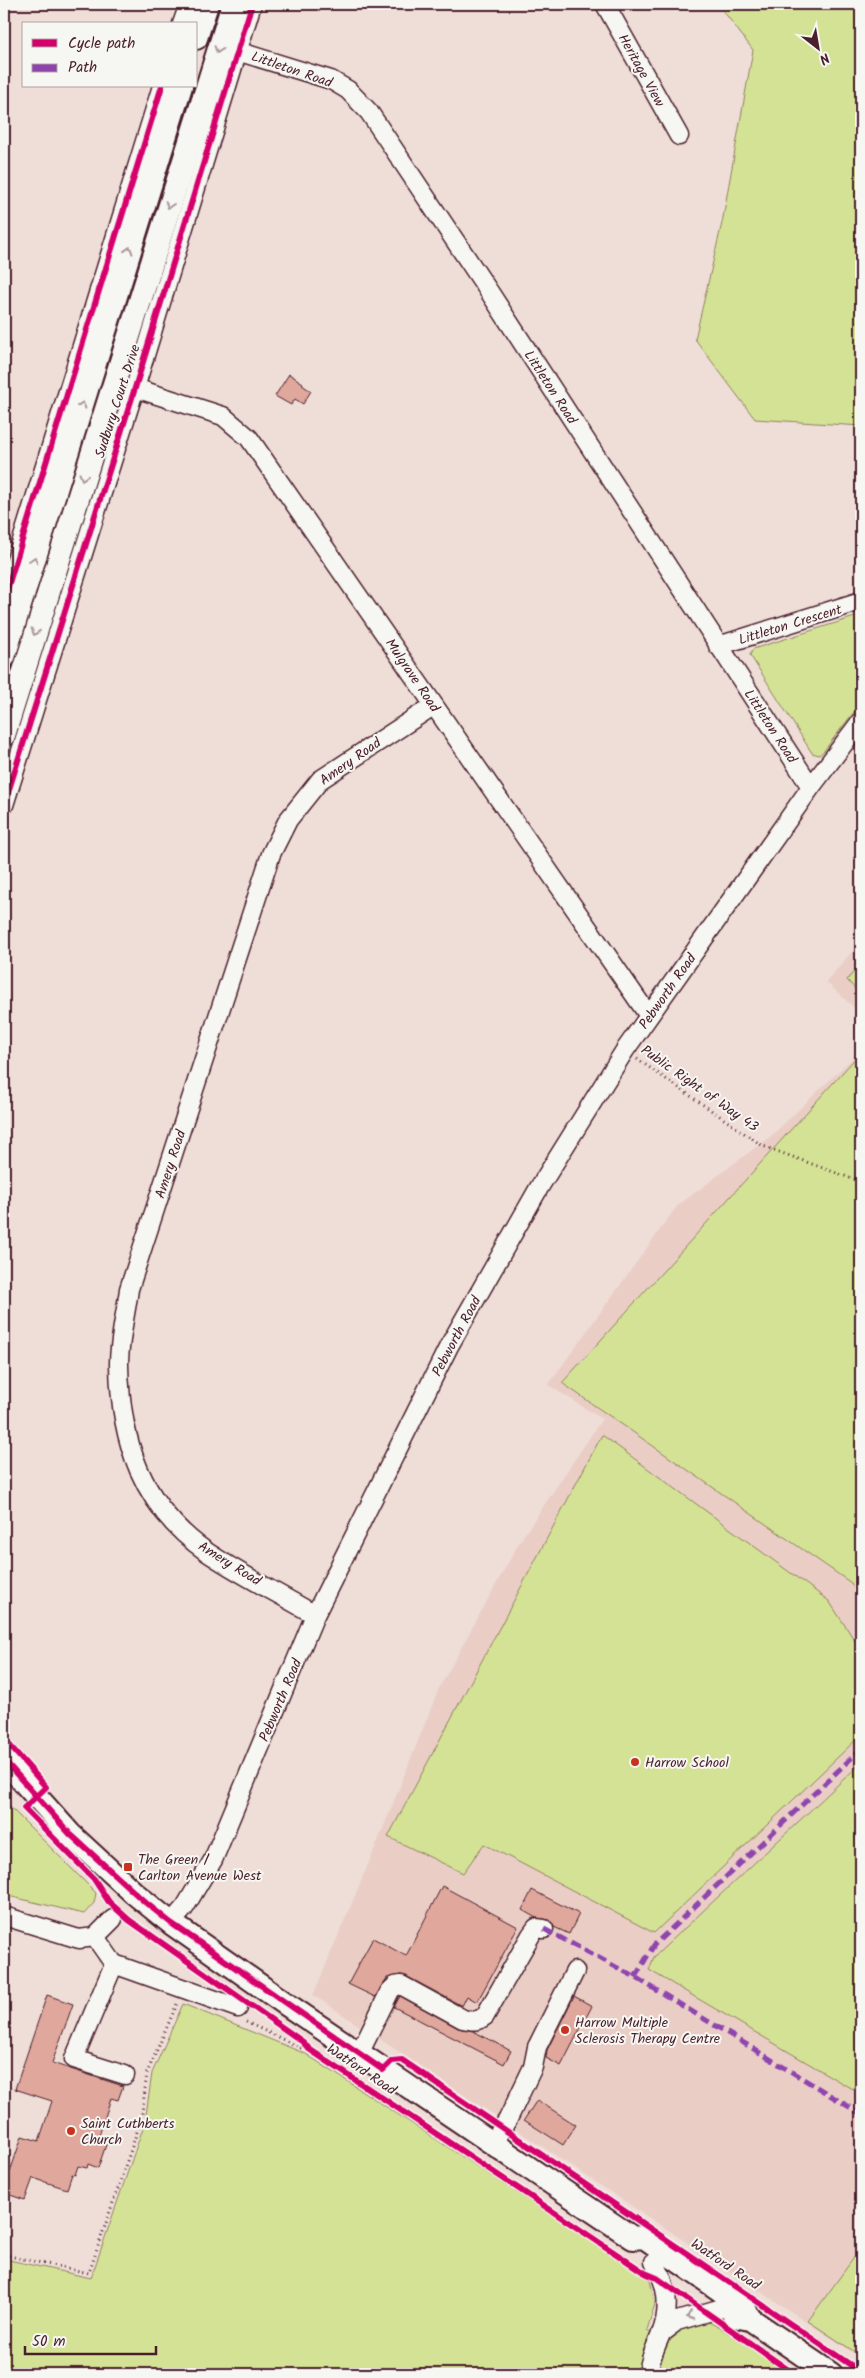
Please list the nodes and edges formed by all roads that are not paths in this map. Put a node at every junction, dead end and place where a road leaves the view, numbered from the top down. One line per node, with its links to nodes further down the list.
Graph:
1 (189, 4): 6 (street)
2 (207, 4): 7 (main road)
3 (233, 4): 13 (main road, Sudbury Court Drive, one-way to 13)
4 (252, 4): 8 (street, Sudbury Court Drive)
5 (605, 4): 11 (street, Heritage View)
6 (183, 22)
7 (198, 32)
8 (237, 51): 15 (street, Sudbury Court Drive); 22 (street, Littleton Road)
9 (162, 88): 14 (street)
10 (180, 88): 12 (main road)
11 (679, 136)
12 (156, 164): 13 (street); 14 (main road)
13 (180, 170): 16 (main road, Sudbury Court Drive, one-way to 16)
14 (137, 194): 18 (main road)
15 (135, 388): 17 (street, Sudbury Court Drive); 25 (street, Mulgrave Road)
16 (93, 444): 17 (street); 24 (main road, Sudbury Court Drive, one-way to 24)
17 (115, 450): 29 (street, Sudbury Court Drive)
18 (49, 485): 19 (street); 23 (main road, one-way to 18)
19 (9, 566): 20 (street)
20 (4, 599)
21 (861, 601): 22 (street, Littleton Crescent)
22 (718, 646): 28 (street, Littleton Road)
23 (5, 650)
24 (10, 689): 27 (main road, Sudbury Court Drive)
25 (433, 706): 30 (street, Mulgrave Road); 31 (street, Amery Road)
26 (861, 721): 28 (street)
27 (4, 735)
28 (810, 787): 30 (street, Pebworth Road)
29 (4, 805)
30 (649, 1016): 31 (street, Pebworth Road)
31 (315, 1615): 35 (street, Pebworth Road)
32 (4, 1760): 35 (main road, Watford Road)
33 (4, 1916): 37 (street)
34 (113, 1919): 37 (street)
35 (171, 1923): 41 (main road, Watford Road)
36 (544, 1929): 41 (street)
37 (96, 1937): 38 (street)
38 (114, 1964): 40 (street); 42 (street)
39 (576, 1971): 43 (street)
40 (230, 2006)
41 (359, 2054): 43 (main road, Watford Road)
42 (125, 2075)
43 (492, 2144): 44 (main road, Watford Road)
44 (633, 2238): 45 (main road, Watford Road); 47 (main road, Watford Road)
45 (654, 2262): 46 (main road, Watford Road); 48 (street)
46 (722, 2308): 47 (main road, Watford Road); 48 (street, one-way to 48)
47 (750, 2319): 50 (main road, Watford Road)
48 (661, 2334): 49 (street)
49 (648, 2374)
50 (831, 2374)

